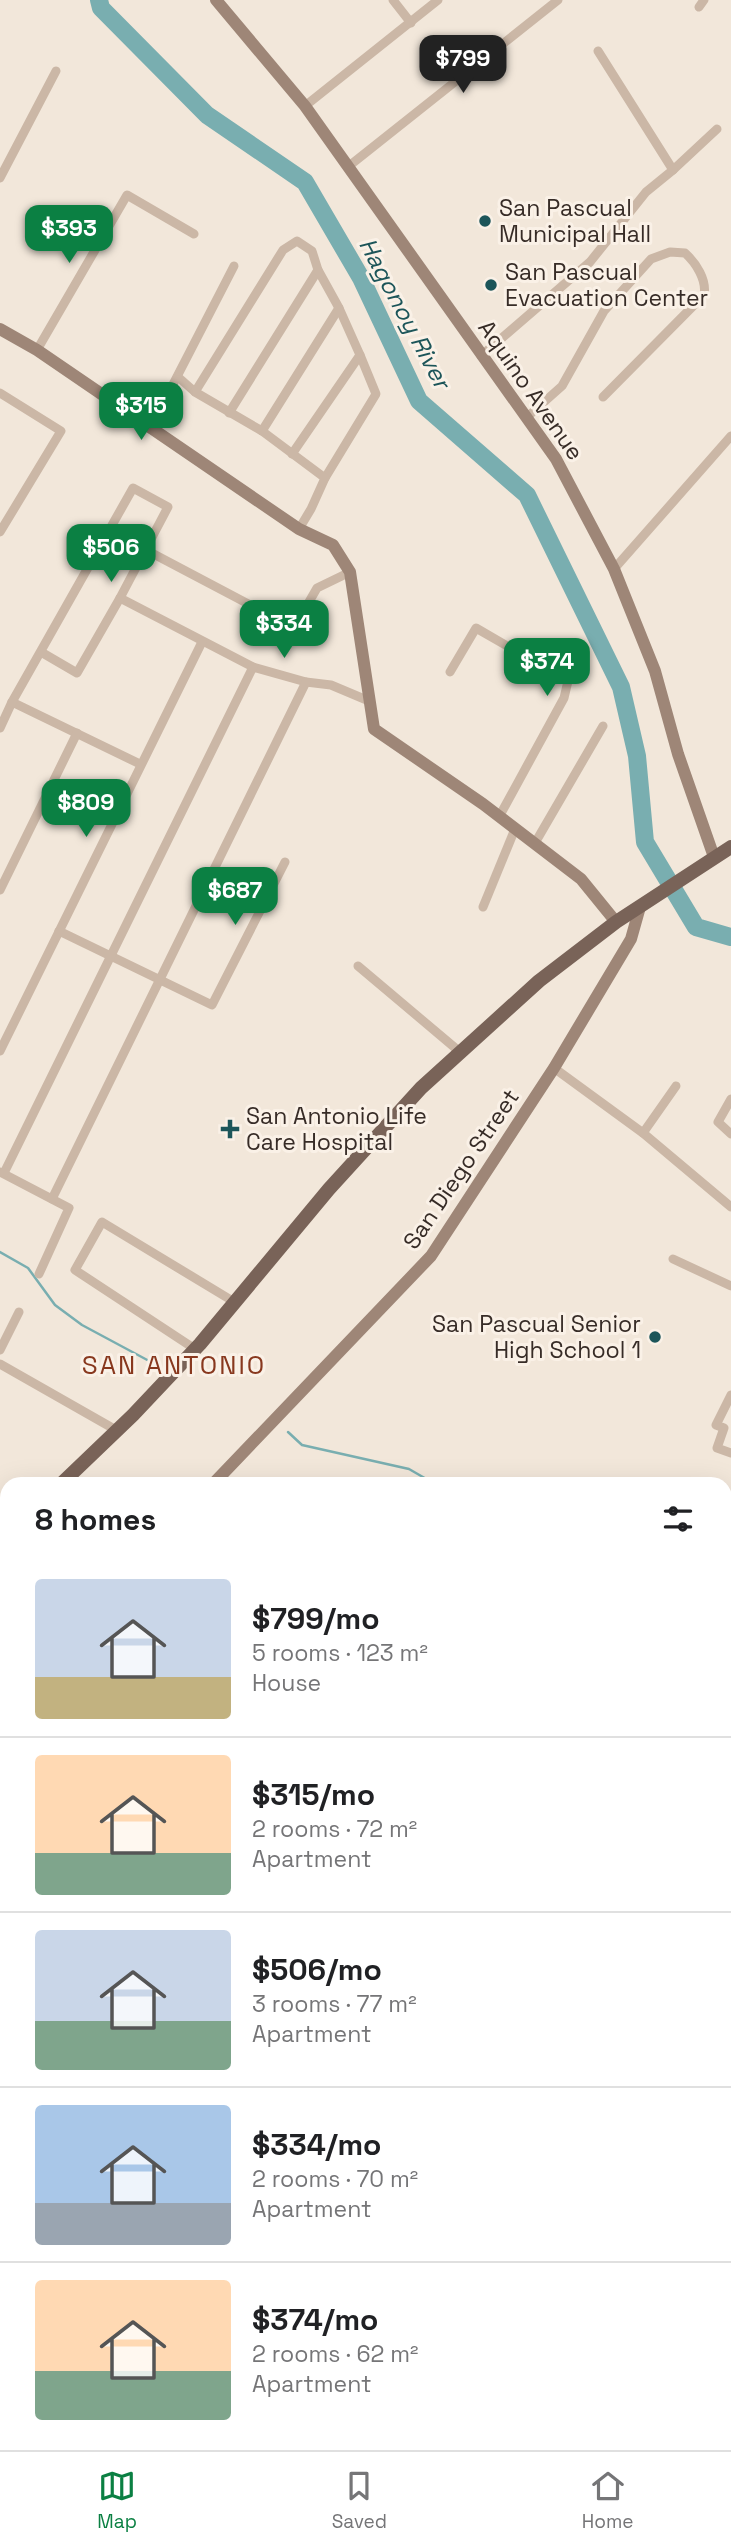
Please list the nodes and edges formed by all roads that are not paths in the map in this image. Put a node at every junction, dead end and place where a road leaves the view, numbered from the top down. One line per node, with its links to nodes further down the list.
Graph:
1 (216, 0): 8 (street, Aquino Avenue)
2 (393, 0): 5 (street)
3 (438, 0): 5 (street)
4 (558, 0): 10 (street)
5 (411, 23): 8 (street)
6 (598, 51): 11 (street)
7 (56, 71): 12 (street)
8 (305, 106): 10 (street, Aquino Avenue)
9 (717, 130): 11 (street)
10 (349, 166): 20 (street, Aquino Avenue)
11 (673, 170): 20 (street)
12 (0, 178)
13 (194, 234): 18 (street)
14 (234, 266): 21 (street)
15 (318, 270): 16 (street); 22 (street); 25 (street)
16 (339, 308): 19 (street); 28 (street)
17 (0, 329): 18 (street)
18 (37, 351): 27 (street)
19 (360, 355): 30 (street); 31 (street)
20 (481, 356): 26 (street, Aquino Avenue)
21 (178, 377): 22 (street); 27 (street)
22 (195, 392): 25 (street)
23 (0, 393): 33 (street)
24 (603, 397): 26 (street)
25 (229, 413): 28 (street)
26 (526, 418): 35 (street, Aquino Avenue)
27 (150, 429): 32 (street)
28 (262, 431): 30 (street)
29 (731, 436): 35 (street)
30 (292, 454): 31 (street)
31 (326, 478): 32 (street)
32 (299, 529): 36 (street)
33 (0, 533)
34 (146, 550): 36 (street); 37 (street); 39 (street)
35 (614, 569): 53 (street, Aquino Avenue)
36 (350, 572): 43 (street)
37 (120, 598): 38 (street); 39 (street)
38 (202, 642): 40 (street); 48 (street)
39 (41, 652): 44 (street)
40 (253, 667): 42 (street); 60 (street)
41 (450, 672): 49 (street)
42 (306, 682): 43 (street); 62 (street)
43 (369, 701): 49 (street)
44 (12, 702): 46 (street); 47 (street)
45 (603, 726): 51 (street)
46 (0, 728)
47 (77, 733): 48 (street); 55 (street)
48 (140, 764): 59 (street)
49 (499, 817): 50 (street)
50 (515, 829): 51 (street); 56 (street)
51 (535, 843): 58 (street)
52 (731, 847): 53 (main road)
53 (714, 857): 57 (main road)
54 (285, 862): 62 (street)
55 (0, 890)
56 (483, 907)
57 (640, 907): 58 (main road); 65 (street, San Diego Street)
58 (616, 922): 64 (main road)
59 (58, 930): 60 (street); 63 (street)
60 (110, 956): 62 (street); 70 (street)
61 (358, 966): 64 (street)
62 (159, 980): 71 (street)
63 (0, 1051)
64 (460, 1052): 76 (main road)
65 (554, 1068): 68 (street); 85 (street, San Diego Street)
66 (676, 1087): 68 (street)
67 (731, 1098): 69 (street)
68 (643, 1133): 72 (street)
69 (731, 1134)
70 (2, 1172): 71 (street)
71 (52, 1199): 74 (street)
72 (731, 1208)
73 (673, 1259): 75 (street)
74 (39, 1274)
75 (731, 1286)
76 (236, 1303): 78 (main road); 78 (street)
77 (19, 1312): 79 (street)
78 (195, 1349): 82 (main road)
79 (0, 1350)
80 (0, 1364): 82 (street)
81 (731, 1395): 83 (street)
82 (116, 1430): 84 (main road)
83 (731, 1453)
84 (68, 1477)
85 (220, 1477)

